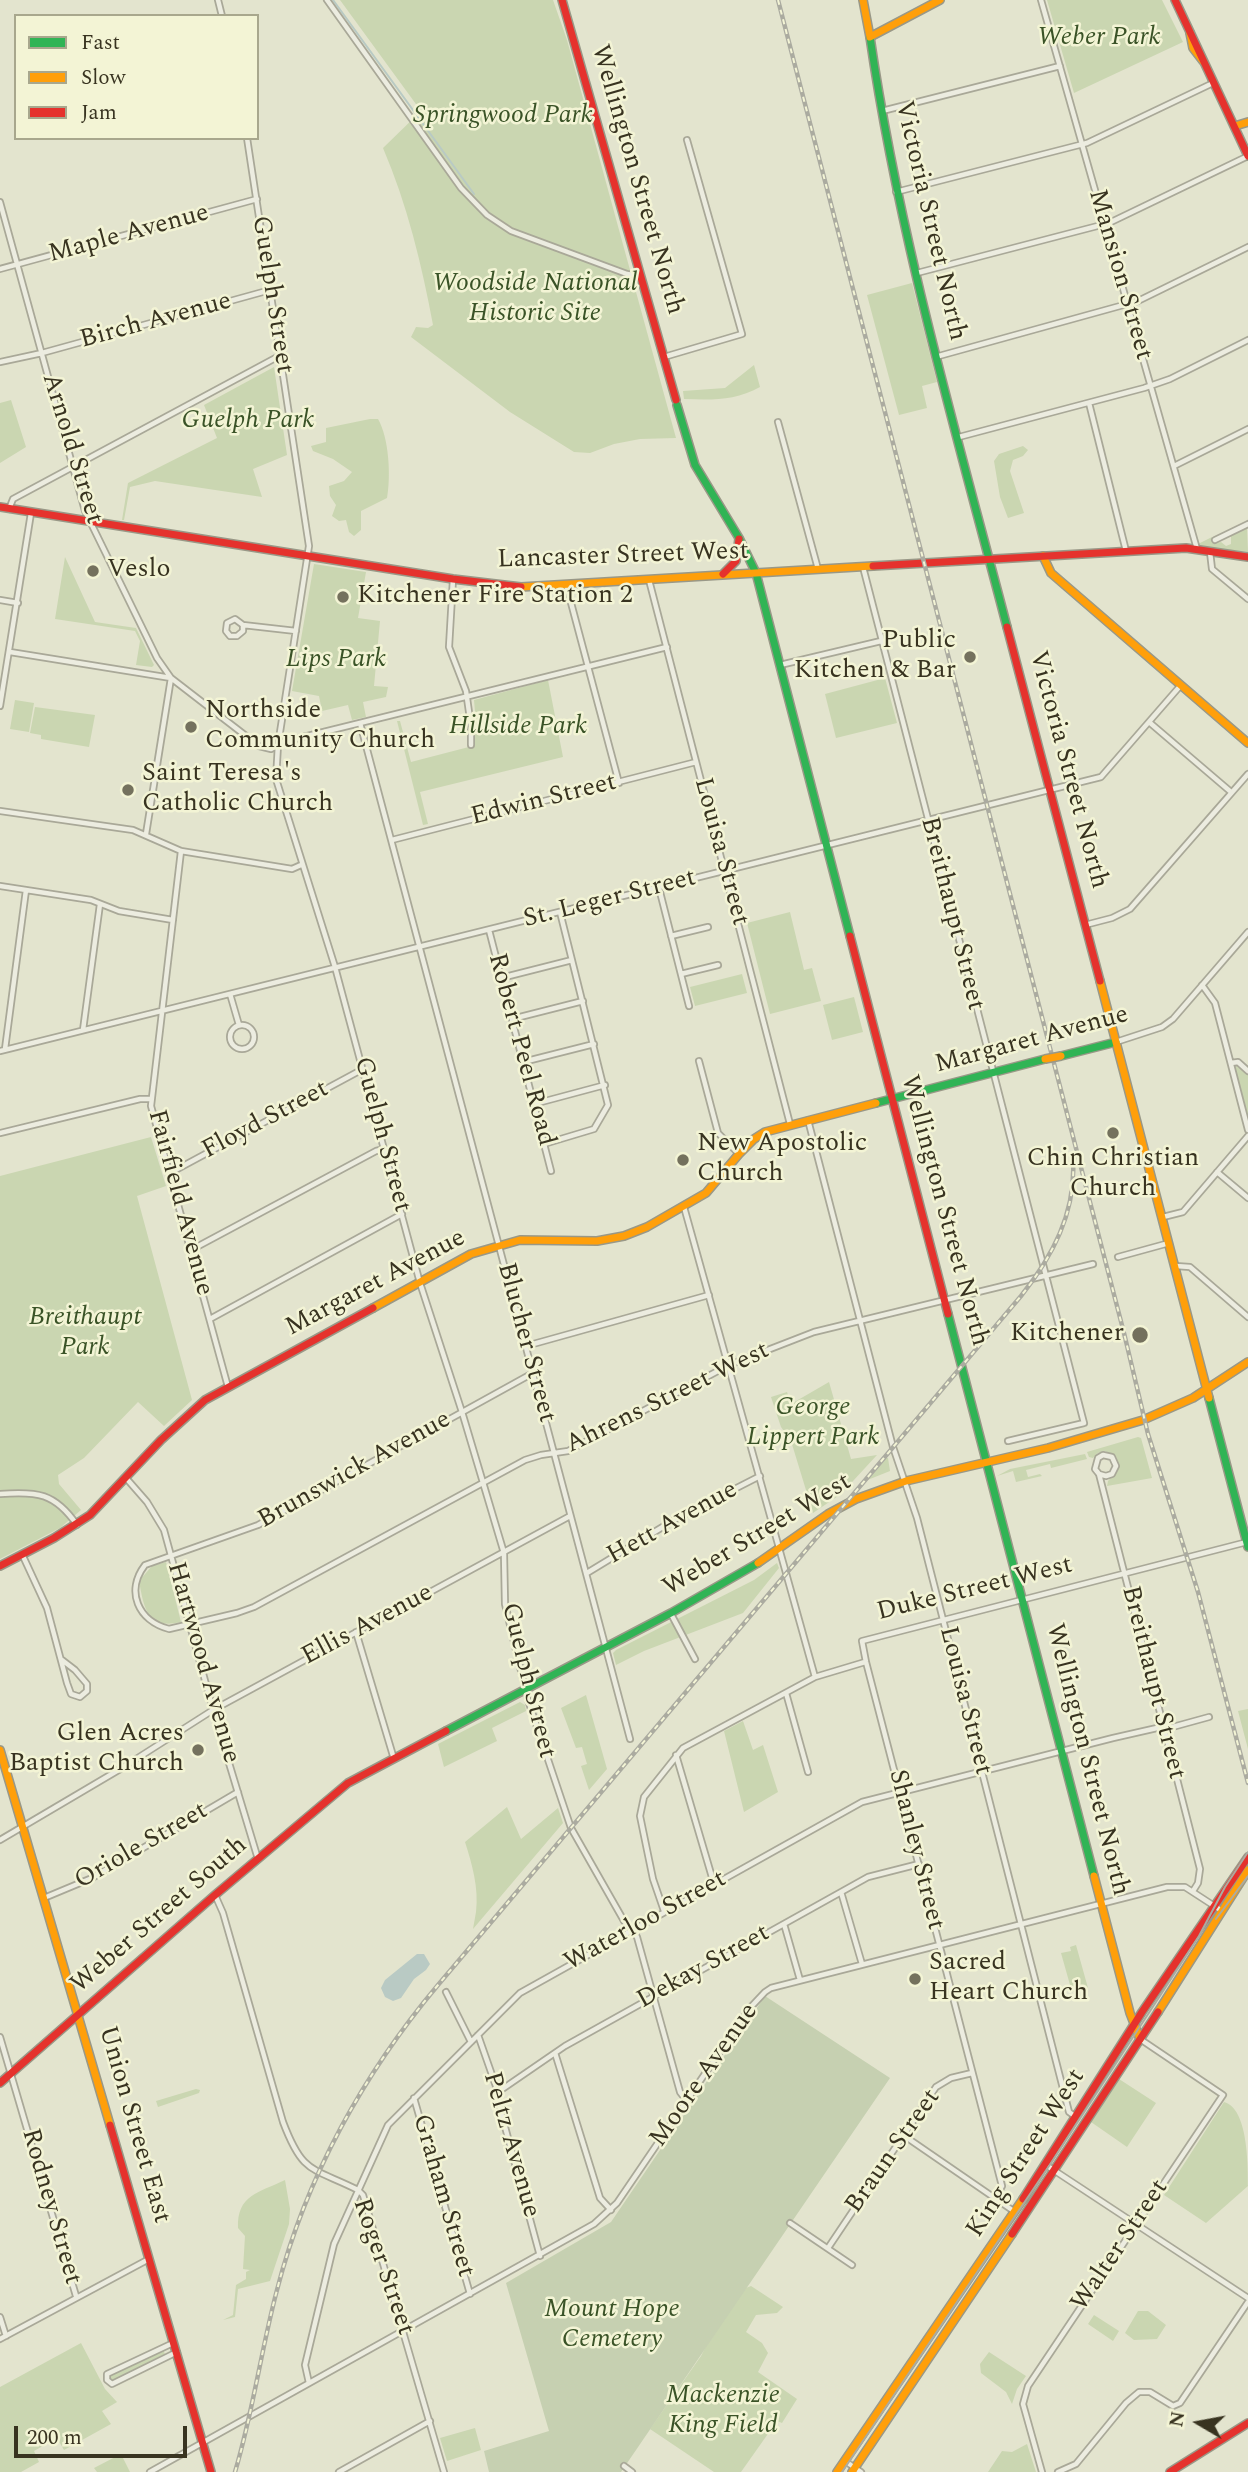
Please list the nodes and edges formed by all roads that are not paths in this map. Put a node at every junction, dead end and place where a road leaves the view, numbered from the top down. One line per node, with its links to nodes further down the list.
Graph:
1 (327, 0): 25 (street)
2 (563, 0): 25 (main road, Wellington Street North)
3 (863, 0): 7 (main road, Victoria Street North)
4 (940, 0): 7 (main road)
5 (1041, 0): 8 (street, Mansion Street)
6 (1175, 0): 9 (main road)
7 (870, 37): 10 (main road, Victoria Street North)
8 (1060, 66): 10 (street); 15 (street, Mansion Street)
9 (1214, 83): 12 (main road); 15 (street)
10 (881, 112): 17 (main road, Victoria Street North)
11 (1248, 122): 12 (main road)
12 (1235, 127): 16 (main road)
13 (247, 140): 18 (street, Guelph Street)
14 (687, 140): 31 (street)
15 (1082, 145): 17 (street); 20 (street, Mansion Street)
16 (1248, 156): 20 (street)
17 (897, 192): 24 (main road, Victoria Street North)
18 (257, 199): 22 (street, Maple Avenue); 26 (street, Guelph Street)
19 (0, 202): 22 (street, Arnold Street)
20 (1104, 225): 24 (street); 27 (street, Mansion Street)
21 (1248, 247): 27 (street)
22 (18, 265): 23 (street, Maple Avenue); 29 (street, Arnold Street)
23 (0, 269)
24 (917, 273): 32 (main road, Victoria Street North)
25 (641, 276): 31 (main road, Wellington Street North)
26 (270, 290): 29 (street, Birch Avenue); 30 (street, Guelph Street)
27 (1126, 305): 32 (street); 34 (street, Mansion Street)
28 (1248, 340): 34 (street)
29 (42, 353): 33 (street, Birch Avenue); 40 (street, Arnold Street)
30 (281, 355): 40 (street); 51 (street, Guelph Street)
31 (664, 356): 46 (main road, Wellington Street North)
32 (939, 356): 38 (main road, Victoria Street North)
33 (0, 362)
34 (1150, 386): 35 (street); 39 (street, Mansion Street)
35 (1089, 403): 38 (street); 49 (street)
36 (778, 422): 56 (street)
37 (1248, 429): 39 (street)
38 (959, 437): 54 (main road, Victoria Street North)
39 (1174, 466): 48 (street, Mansion Street)
40 (72, 467): 42 (street); 44 (street, Arnold Street)
41 (0, 507): 42 (main road, Lancaster Street West)
42 (9, 509): 43 (main road, Lancaster Street West)
43 (32, 513): 44 (main road, Lancaster Street West); 64 (street)
44 (91, 522): 51 (main road, Lancaster Street West); 72 (street, Arnold Street)
45 (1248, 524): 47 (street)
46 (739, 538): 57 (main road, Wellington Street North); 58 (main road)
47 (1215, 540)
48 (1197, 549): 49 (main road, Lancaster Street West); 50 (main road, Lancaster Street West)
49 (1126, 551): 52 (main road, Lancaster Street West)
50 (1210, 552): 53 (main road, Lancaster Street West); 62 (street)
51 (308, 555): 59 (main road, Lancaster Street West); 66 (street, Guelph Street)
52 (1043, 556): 54 (main road, Lancaster Street West); 73 (main road)
53 (1248, 557)
54 (989, 559): 55 (main road, Lancaster Street West); 85 (main road, Victoria Street North)
55 (863, 567): 56 (main road, Lancaster Street West); 67 (street, Breithaupt Street)
56 (818, 570): 57 (main road, Lancaster Street West)
57 (757, 573): 58 (main road, Lancaster Street West); 70 (main road, Wellington Street North)
58 (722, 574): 60 (main road, Lancaster Street West)
59 (453, 579): 61 (main road, Lancaster Street West); 75 (street)
60 (649, 579): 61 (main road, Lancaster Street West); 68 (street, Louisa Street)
61 (566, 584): 71 (street)
62 (1248, 599)
63 (0, 600): 64 (street)
64 (18, 603): 69 (street)
65 (243, 625): 65 (street); 66 (street)
66 (296, 631): 80 (street, Guelph Street)
67 (881, 641): 70 (street); 88 (street, Breithaupt Street)
68 (667, 647): 71 (street); 82 (street, Louisa Street)
69 (10, 652): 72 (street); 74 (street)
70 (780, 666): 91 (main road, Wellington Street North)
71 (588, 667): 75 (street); 84 (street)
72 (171, 678): 80 (street, Arnold Street); 89 (street)
73 (1181, 685): 77 (street, St. Leger Street); 79 (main road)
74 (1, 688): 76 (street)
75 (467, 697): 78 (street); 81 (street)
76 (0, 706)
77 (1149, 722): 85 (street, St. Leger Street); 86 (street)
78 (360, 723): 80 (street); 90 (street, Blucher Street)
79 (1248, 743)
80 (278, 745): 93 (street, Guelph Street)
81 (471, 745)
82 (696, 762): 84 (street, Edwin Street); 94 (street, Louisa Street)
83 (1248, 774): 86 (street)
84 (619, 783): 90 (street, Edwin Street)
85 (1051, 790): 88 (street, St. Leger Street); 101 (main road, Victoria Street North)
86 (1231, 792): 101 (street)
87 (0, 811): 89 (street)
88 (927, 819): 91 (street, St. Leger Street); 128 (street, Breithaupt Street)
89 (146, 834): 92 (street)
90 (392, 840): 106 (street, Blucher Street)
91 (827, 846): 94 (street, St. Leger Street); 131 (main road, Wellington Street North)
92 (181, 851): 93 (street); 100 (street, Fairfield Avenue)
93 (301, 865): 109 (street, Guelph Street)
94 (726, 872): 96 (street, St. Leger Street); 134 (street, Louisa Street)
95 (0, 886): 97 (street)
96 (659, 888): 99 (street, St. Leger Street); 105 (street)
97 (26, 890): 98 (street); 122 (street)
98 (100, 904): 100 (street); 119 (street)
99 (560, 912): 103 (street, St. Leger Street); 107 (street)
100 (173, 920): 116 (street, Fairfield Avenue)
101 (1086, 925): 120 (main road, Victoria Street North)
102 (708, 928): 105 (street)
103 (489, 930): 106 (street, St. Leger Street); 111 (street, Robert Peel Road)
104 (1248, 932): 112 (street, Margaret Avenue)
105 (671, 936): 110 (street)
106 (421, 947): 109 (street, St. Leger Street); 148 (street, Blucher Street)
107 (572, 960): 111 (street); 114 (street)
108 (718, 965): 110 (street)
109 (335, 967): 113 (street, St. Leger Street); 126 (street, Guelph Street)
110 (681, 974): 115 (street)
111 (501, 978): 117 (street, Robert Peel Road)
112 (1202, 985): 120 (street, Margaret Avenue); 125 (street)
113 (229, 993): 116 (street, St. Leger Street); 118 (street)
114 (583, 1001): 117 (street); 121 (street)
115 (689, 1006)
116 (162, 1011): 119 (street, St. Leger Street); 130 (street, Fairfield Avenue)
117 (512, 1018): 124 (street, Robert Peel Road)
118 (239, 1025): 118 (street)
119 (83, 1030): 122 (street, St. Leger Street)
120 (1116, 1042): 128 (main road, Margaret Avenue, bridge); 146 (main road, Victoria Street North)
121 (594, 1044): 124 (street); 129 (street)
122 (3, 1050)
123 (699, 1061): 139 (street)
124 (523, 1062): 132 (street, Robert Peel Road)
125 (1231, 1063): 127 (street); 136 (street)
126 (363, 1069): 138 (street, Guelph Street); 142 (street, Floyd Street)
127 (1248, 1071)
128 (992, 1074): 131 (main road, Margaret Avenue); 153 (street, Breithaupt Street)
129 (605, 1085): 132 (street); 137 (street)
130 (150, 1099): 135 (street); 142 (street, Fairfield Avenue)
131 (892, 1100): 133 (main road, Margaret Avenue); 156 (main road, Wellington Street North)
132 (534, 1104): 137 (street, Robert Peel Road)
133 (808, 1120): 134 (main road, Margaret Avenue); 159 (street, Louisa Street)
134 (790, 1124): 139 (main road, Margaret Avenue)
135 (0, 1133)
136 (1248, 1133): 141 (street)
137 (544, 1144): 140 (street, Robert Peel Road)
138 (384, 1149): 145 (street, Guelph Street); 149 (street)
139 (739, 1154): 144 (main road, Margaret Avenue)
140 (551, 1171)
141 (1217, 1172): 143 (street); 146 (street)
142 (170, 1174): 149 (street, Fairfield Avenue)
143 (1248, 1198)
144 (684, 1207): 148 (main road, Margaret Avenue); 155 (street)
145 (402, 1214): 154 (street, Guelph Street); 158 (street)
146 (1163, 1217): 147 (main road, Victoria Street North)
147 (1170, 1242): 150 (street); 152 (main road, Victoria Street North)
148 (499, 1246): 154 (main road, Margaret Avenue); 160 (street, Blucher Street)
149 (191, 1250): 158 (street, Fairfield Avenue)
150 (1118, 1257)
151 (1093, 1264): 153 (street, Ahrens Street West)
152 (1176, 1266): 157 (street); 165 (main road, Victoria Street North)
153 (1045, 1275): 156 (street, Ahrens Street West); 167 (street, Breithaupt Street)
154 (420, 1283): 164 (main road, Margaret Avenue); 166 (street, Guelph Street)
155 (709, 1295): 160 (street); 162 (street)
156 (945, 1301): 159 (street, Ahrens Street West); 169 (main road, Wellington Street North)
157 (1248, 1317)
158 (210, 1319): 164 (street, Fairfield Avenue)
159 (860, 1321): 162 (street, Ahrens Street West); 174 (street, Louisa Street)
160 (526, 1346): 163 (street, Blucher Street)
161 (1248, 1362): 165 (main road, Weber Street West)
162 (729, 1365): 168 (street, Ahrens Street West); 171 (street)
163 (533, 1373): 166 (street, Brunswick Avenue); 168 (street, Blucher Street)
164 (228, 1387): 172 (main road, Margaret Avenue)
165 (1208, 1390): 169 (main road, Weber Street West); 178 (main road, Victoria Street North)
166 (462, 1412): 173 (street, Guelph Street); 182 (street, Brunswick Avenue)
167 (1008, 1441)
168 (554, 1453): 173 (street, Ahrens Street West); 176 (street, Blucher Street)
169 (987, 1461): 174 (main road, Weber Street West); 186 (main road, Wellington Street North)
170 (1099, 1474): 170 (street); 185 (street, Breithaupt Street)
171 (760, 1476): 179 (street); 184 (street, Hett Avenue)
172 (126, 1478): 177 (main road, Margaret Avenue); 182 (street, Hartwood Avenue)
173 (483, 1481): 180 (street, Guelph Street); 189 (street, Ahrens Street West)
174 (906, 1481): 179 (main road, Weber Street West); 188 (street, Louisa Street)
175 (0, 1494): 177 (street)
176 (570, 1516): 180 (street, Ellis Avenue); 184 (street, Blucher Street)
177 (78, 1525): 181 (main road, Margaret Avenue)
178 (1248, 1544): 185 (street, Duke Street West)
179 (779, 1550): 187 (main road, Weber Street West); 195 (street)
180 (504, 1553): 190 (street, Ellis Avenue); 196 (street, Guelph Street)
181 (22, 1554): 183 (main road, Margaret Avenue); 193 (street)
182 (172, 1556): 189 (street, Hartwood Avenue); 189 (street, Brunswick Avenue)
183 (0, 1566)
184 (587, 1573): 191 (street, Blucher Street)
185 (1124, 1574): 186 (street, Duke Street West); 200 (street, Breithaupt Street)
186 (1024, 1599): 188 (street, Duke Street West); 203 (main road, Wellington Street North)
187 (671, 1613): 191 (main road, Weber Street West); 192 (street)
188 (943, 1620): 194 (street, Duke Street West); 207 (street, Louisa Street)
189 (190, 1625): 198 (street, Hartwood Avenue)
190 (356, 1632): 198 (street, Ellis Avenue); 205 (street)
191 (606, 1646): 196 (main road, Weber Street West); 201 (street, Blucher Street)
192 (695, 1659)
193 (62, 1660): 193 (street)
194 (866, 1662): 195 (street, Duke Street West); 210 (street, Shanley Street)
195 (815, 1677): 197 (street, Duke Street West)
196 (524, 1689): 205 (main road, Weber Street West); 227 (street, Guelph Street)
197 (786, 1693): 204 (street, Duke Street West); 206 (street)
198 (213, 1710): 209 (street, Hartwood Avenue); 211 (street, Ellis Avenue)
199 (1209, 1717): 200 (street, Waterloo Street)
200 (1163, 1727): 203 (street, Waterloo Street); 219 (street, Breithaupt Street)
201 (630, 1739)
202 (0, 1750): 211 (main road, Union Street East)
203 (1063, 1751): 207 (street, Waterloo Street); 222 (main road, Wellington Street North)
204 (676, 1754): 217 (street); 224 (street, Duke Street West)
205 (394, 1759): 208 (main road, Weber Street West)
206 (808, 1772)
207 (982, 1772): 210 (street, Waterloo Street); 225 (street, Louisa Street)
208 (348, 1783): 214 (main road, Weber Street South)
209 (238, 1791): 214 (street, Hartwood Avenue); 221 (street, Oriole Street)
210 (900, 1793): 215 (street, Shanley Street); 217 (street, Waterloo Street)
211 (22, 1828): 212 (street, Ellis Avenue); 221 (main road, Union Street East)
212 (0, 1840)
213 (1248, 1857): 223 (main road, King Street West)
214 (258, 1859): 220 (main road, Weber Street South)
215 (919, 1864): 218 (street, Dekay Street); 228 (street, Shanley Street)
216 (1248, 1870): 223 (main road, King Street West)
217 (713, 1884): 224 (street, Waterloo Street)
218 (841, 1892): 226 (street, Dekay Street); 229 (street)
219 (1193, 1892): 222 (street, Moore Avenue); 223 (street, Moore Avenue)
220 (215, 1895): 233 (main road, Weber Street South); 250 (street, Roger Street)
221 (44, 1898): 233 (main road, Union Street East)
222 (1101, 1903): 225 (street, Moore Avenue); 234 (main road, Wellington Street North)
223 (1218, 1909): 234 (main road, King Street West); 237 (main road, King Street West)
224 (664, 1911): 227 (street, Waterloo Street)
225 (1022, 1923): 228 (street, Moore Avenue); 246 (street, Louisa Street)
226 (784, 1924): 230 (street); 232 (street, Dekay Street)
227 (632, 1929): 232 (street, Guelph Street); 235 (street, Waterloo Street)
228 (939, 1945): 229 (street, Moore Avenue); 241 (street, Shanley Street)
229 (862, 1964): 230 (street, Moore Avenue)
230 (800, 1980): 245 (street, Moore Avenue)
231 (446, 1992): 238 (street)
232 (652, 1996): 239 (street, Dekay Street); 245 (street, Guelph Street)
233 (78, 2014): 240 (main road, Weber Street South); 258 (main road, Union Street East)
234 (1133, 2026): 237 (main road, Wellington Street North); 246 (main road, King Street West)
235 (478, 2035): 238 (street, Waterloo Street); 243 (street, Peltz Avenue)
236 (0, 2037): 240 (street, Rodney Street)
237 (1140, 2039): 249 (main road, King Street West); 255 (street, Walter Street)
238 (471, 2042): 244 (street, Waterloo Street)
239 (555, 2053): 243 (street, Dekay Street); 252 (street)
240 (11, 2073): 242 (main road, Weber Street South); 261 (street, Rodney Street)
241 (972, 2073): 247 (street, Braun Street); 251 (street, Shanley Street)
242 (0, 2083)
243 (498, 2092): 257 (street, Peltz Avenue)
244 (414, 2098): 250 (street, Waterloo Street); 260 (street, Graham Street)
245 (687, 2101): 252 (street, Moore Avenue)
246 (1076, 2118): 248 (main road, King Street West)
247 (903, 2135): 251 (street); 256 (street, Braun Street)
248 (1046, 2165): 249 (street); 253 (main road, King Street West)
249 (1054, 2171): 255 (street); 274 (main road, King Street West)
250 (358, 2190): 264 (street, Roger Street); 268 (street, Waterloo Street)
251 (995, 2199): 253 (street)
252 (611, 2210): 257 (street, Moore Avenue)
253 (1015, 2212): 272 (main road, King Street West)
254 (790, 2222): 256 (street)
255 (1135, 2225): 262 (street); 281 (street, Walter Street)
256 (828, 2248): 259 (street)
257 (540, 2256): 260 (street, Moore Avenue)
258 (150, 2258): 261 (street); 266 (main road, Union Street East)
259 (852, 2265)
260 (470, 2294): 264 (street, Moore Avenue)
261 (76, 2297): 265 (street)
262 (1248, 2300): 282 (street)
263 (0, 2317): 265 (street)
264 (403, 2331): 268 (street, Moore Avenue); 269 (street, Roger Street)
265 (3, 2337)
266 (174, 2342): 267 (main road, Union Street East); 267 (street)
267 (177, 2351): 271 (main road, Union Street East)
268 (309, 2383): 271 (street, Moore Avenue)
269 (430, 2421): 277 (street); 278 (street, Roger Street)
270 (1248, 2423): 283 (main road)
271 (203, 2442): 275 (street, Moore Avenue); 276 (main road, Union Street East)
272 (845, 2461): 274 (street); 280 (main road, King Street West)
273 (624, 2466): 279 (street)
274 (856, 2471)
275 (150, 2472)
276 (211, 2472)
277 (339, 2472)
278 (444, 2472)
279 (632, 2472)
280 (837, 2472)
281 (1042, 2472)
282 (1058, 2472)
283 (1170, 2472)

